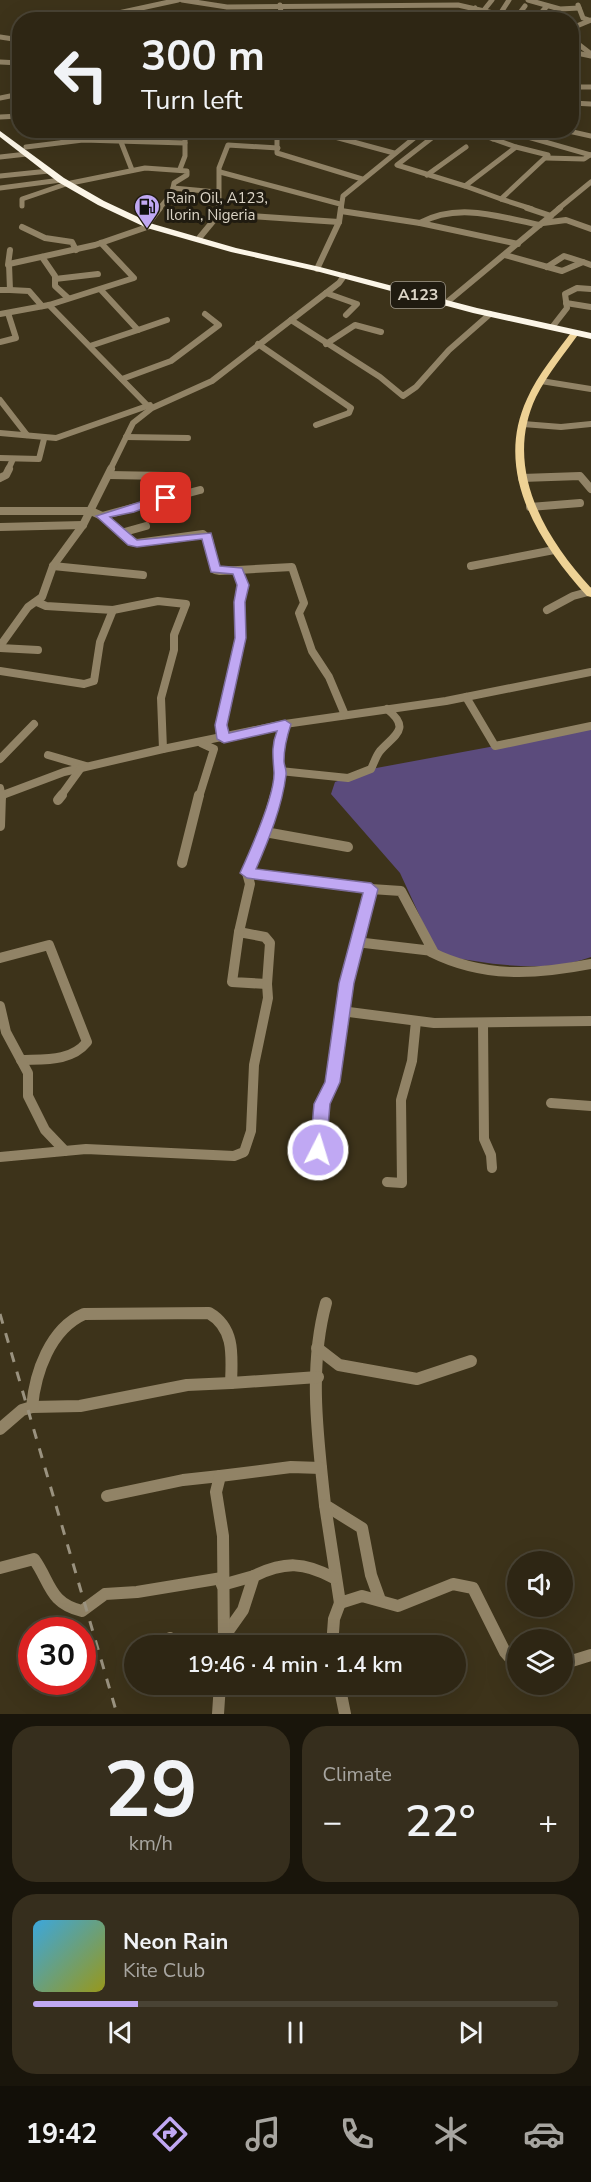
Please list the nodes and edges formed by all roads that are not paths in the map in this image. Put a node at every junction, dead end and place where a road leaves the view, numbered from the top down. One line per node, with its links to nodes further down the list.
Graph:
1 (180, 0): 5 (street); 12 (street)
2 (492, 0): 11 (street)
3 (529, 0): 9 (street)
4 (459, 2): 6 (street); 10 (street)
5 (280, 3): 7 (street)
6 (389, 3): 7 (street)
7 (309, 5): 13 (street)
8 (525, 6): 16 (street)
9 (547, 6): 17 (street); 18 (street)
10 (475, 8): 11 (street); 14 (street)
11 (484, 10): 15 (street)
12 (124, 12)
13 (309, 12)
14 (469, 12)
15 (492, 12)
16 (520, 12)
17 (542, 12)
18 (590, 20)
19 (579, 46): 20 (street)
20 (591, 55)
21 (0, 128): 39 (highway, A123)
22 (0, 133): 39 (highway, A123)
23 (62, 138): 33 (street)
24 (185, 138): 35 (street)
25 (278, 138): 38 (street)
26 (341, 138): 40 (street)
27 (414, 138): 40 (street)
28 (432, 138): 44 (street)
29 (491, 138): 31 (street)
30 (532, 138): 41 (street)
31 (494, 139): 37 (street)
32 (104, 140): 33 (street); 34 (street)
33 (63, 142): 39 (street)
34 (121, 142): 35 (street); 47 (street)
35 (185, 143): 45 (street)
36 (466, 147): 50 (street)
37 (516, 147): 43 (street); 55 (street)
38 (278, 148): 49 (street); 52 (street)
39 (26, 150): 42 (street); 48 (highway, A123); 53 (highway, A123)
40 (394, 153): 52 (street)
41 (591, 155): 43 (street)
42 (0, 157)
43 (546, 158): 59 (street)
44 (398, 165): 46 (street); 50 (street)
45 (180, 169): 47 (street); 57 (street)
46 (390, 169)
47 (132, 170): 53 (street)
48 (49, 171): 51 (street); 53 (highway, A123)
49 (220, 172): 58 (street); 60 (street)
50 (427, 175): 55 (street)
51 (0, 176)
52 (362, 179): 60 (street)
53 (66, 182): 56 (street); 61 (street); 66 (highway, A123)
54 (591, 182): 64 (street)
55 (465, 186): 59 (street)
56 (0, 188)
57 (173, 188): 58 (street); 66 (street)
58 (217, 192): 63 (street)
59 (501, 199): 64 (street)
60 (340, 204): 62 (street)
61 (22, 206)
62 (341, 211): 65 (street); 67 (street)
63 (219, 214): 65 (street); 71 (street)
64 (551, 216): 68 (street)
65 (339, 222): 83 (street)
66 (150, 224): 71 (highway, A123); 72 (street); 76 (highway, A123)
67 (420, 224): 68 (street); 73 (street)
68 (542, 224): 70 (street); 73 (street)
69 (22, 227): 75 (street)
70 (591, 228)
71 (200, 237): 76 (highway, A123)
72 (101, 243): 75 (street); 90 (street)
73 (518, 244): 77 (street)
74 (9, 250): 80 (street)
75 (76, 250): 78 (street)
76 (245, 251): 83 (highway, A123)
77 (505, 255): 82 (street); 93 (street)
78 (42, 257): 80 (street); 86 (street)
79 (583, 262): 81 (street); 82 (street); 82 (street)
80 (8, 265): 89 (street)
81 (591, 265)
82 (547, 267)
83 (317, 269): 85 (highway, A123)
84 (98, 274): 86 (street)
85 (339, 277): 91 (street); 93 (highway, A123)
86 (55, 279): 92 (street)
87 (591, 289): 94 (street)
88 (0, 290): 89 (street)
89 (10, 290): 95 (street)
90 (101, 290): 92 (street); 104 (street)
91 (326, 293): 100 (street); 102 (street)
92 (68, 298): 95 (street)
93 (446, 303): 99 (highway, A123)
94 (566, 303): 96 (street); 103 (street)
95 (46, 305): 97 (street); 111 (street)
96 (591, 307)
97 (4, 314): 108 (street)
98 (206, 314): 112 (street)
99 (490, 314): 103 (highway, A123); 110 (street)
100 (346, 315)
101 (167, 320): 104 (street)
102 (291, 320): 109 (street); 110 (street)
103 (553, 326): 106 (highway, A123)
104 (138, 330): 111 (street)
105 (381, 332): 110 (street)
106 (576, 332): 107 (highway, A123); 113 (main road)
107 (591, 336)
108 (0, 342)
109 (258, 344): 117 (street); 120 (street)
110 (326, 344)
111 (90, 345): 112 (street)
112 (122, 379): 116 (street)
113 (541, 381): 114 (street); 118 (main road)
114 (591, 390)
115 (0, 400): 122 (street)
116 (147, 405): 117 (street); 125 (street)
117 (158, 405): 123 (street)
118 (523, 424): 119 (street); 130 (main road)
119 (591, 424)
120 (316, 425)
121 (0, 433): 122 (street)
122 (27, 435): 125 (street)
123 (126, 437): 124 (street); 128 (street)
124 (188, 438)
125 (44, 439): 127 (street)
126 (0, 458): 127 (street)
127 (13, 459): 131 (street)
128 (109, 475): 129 (street); 137 (street)
129 (166, 476)
130 (522, 477): 132 (street); 135 (main road)
131 (0, 478)
132 (591, 489)
133 (200, 490): 138 (street)
134 (580, 503): 135 (street)
135 (530, 507): 143 (main road)
136 (0, 510): 137 (street)
137 (91, 511): 138 (street); 139 (street)
138 (102, 516): 142 (street)
139 (83, 525): 141 (street); 144 (street)
140 (146, 526): 142 (street)
141 (0, 527)
142 (121, 533): 146 (street)
143 (554, 550): 145 (street); 148 (main road)
144 (53, 566): 147 (street); 149 (street)
145 (471, 566)
146 (238, 571): 158 (street); 162 (street)
147 (143, 575)
148 (590, 592): 151 (street)
149 (37, 602): 150 (street); 152 (street)
150 (113, 610): 154 (street); 164 (street)
151 (547, 610)
152 (0, 647): 153 (street)
153 (38, 650)
154 (0, 671)
155 (591, 672): 156 (street)
156 (466, 697): 157 (street); 161 (street)
157 (387, 709): 158 (street); 168 (street)
158 (345, 715): 160 (street)
159 (34, 724): 166 (street)
160 (285, 724): 162 (street); 168 (street)
161 (591, 726)
162 (224, 739): 163 (street)
163 (201, 743): 164 (street); 174 (street)
164 (163, 749): 167 (street)
165 (48, 755): 167 (street)
166 (0, 759)
167 (84, 767): 169 (street); 170 (street)
168 (280, 771): 172 (street)
169 (0, 793): 171 (street)
170 (58, 800)
171 (0, 826)
172 (265, 832): 173 (street); 175 (street)
173 (348, 847)
174 (182, 863)
175 (247, 873): 176 (street); 177 (street)
176 (371, 889): 178 (street); 179 (street)
177 (239, 932): 182 (street); 182 (street)
178 (356, 942): 179 (street); 184 (street)
179 (431, 952): 181 (street)
180 (0, 958): 188 (street)
181 (591, 964)
182 (267, 984): 191 (street)
183 (0, 1006): 188 (street)
184 (341, 1011): 185 (street); 194 (street)
185 (416, 1021): 187 (street); 195 (street)
186 (591, 1021): 187 (street)
187 (483, 1023): 193 (street)
188 (21, 1060): 191 (street)
189 (551, 1103): 190 (street)
190 (591, 1106)
191 (65, 1151): 192 (street)
192 (0, 1157)
193 (492, 1167)
194 (316, 1170)
195 (387, 1182)
196 (326, 1303): 197 (street)
197 (317, 1348): 198 (street); 199 (street)
198 (471, 1361)
199 (318, 1377): 200 (street); 203 (street)
200 (231, 1383): 201 (street); 201 (street)
201 (32, 1407): 202 (street)
202 (0, 1430)
203 (321, 1468): 204 (street); 206 (street)
204 (220, 1476): 205 (street); 210 (street)
205 (107, 1496)
206 (325, 1505): 209 (street); 211 (street)
207 (0, 1568): 210 (street)
208 (254, 1576): 209 (street); 210 (street); 214 (street)
209 (334, 1578): 212 (street)
210 (222, 1582): 213 (street)
211 (380, 1600): 212 (street); 217 (street)
212 (340, 1603): 215 (street)
213 (225, 1635)
214 (228, 1635)
215 (333, 1635)
216 (591, 1655): 218 (street)
217 (507, 1658)
218 (573, 1661)
219 (219, 1695): 221 (street)
220 (341, 1695): 222 (street)
221 (218, 1714)
222 (345, 1714)

